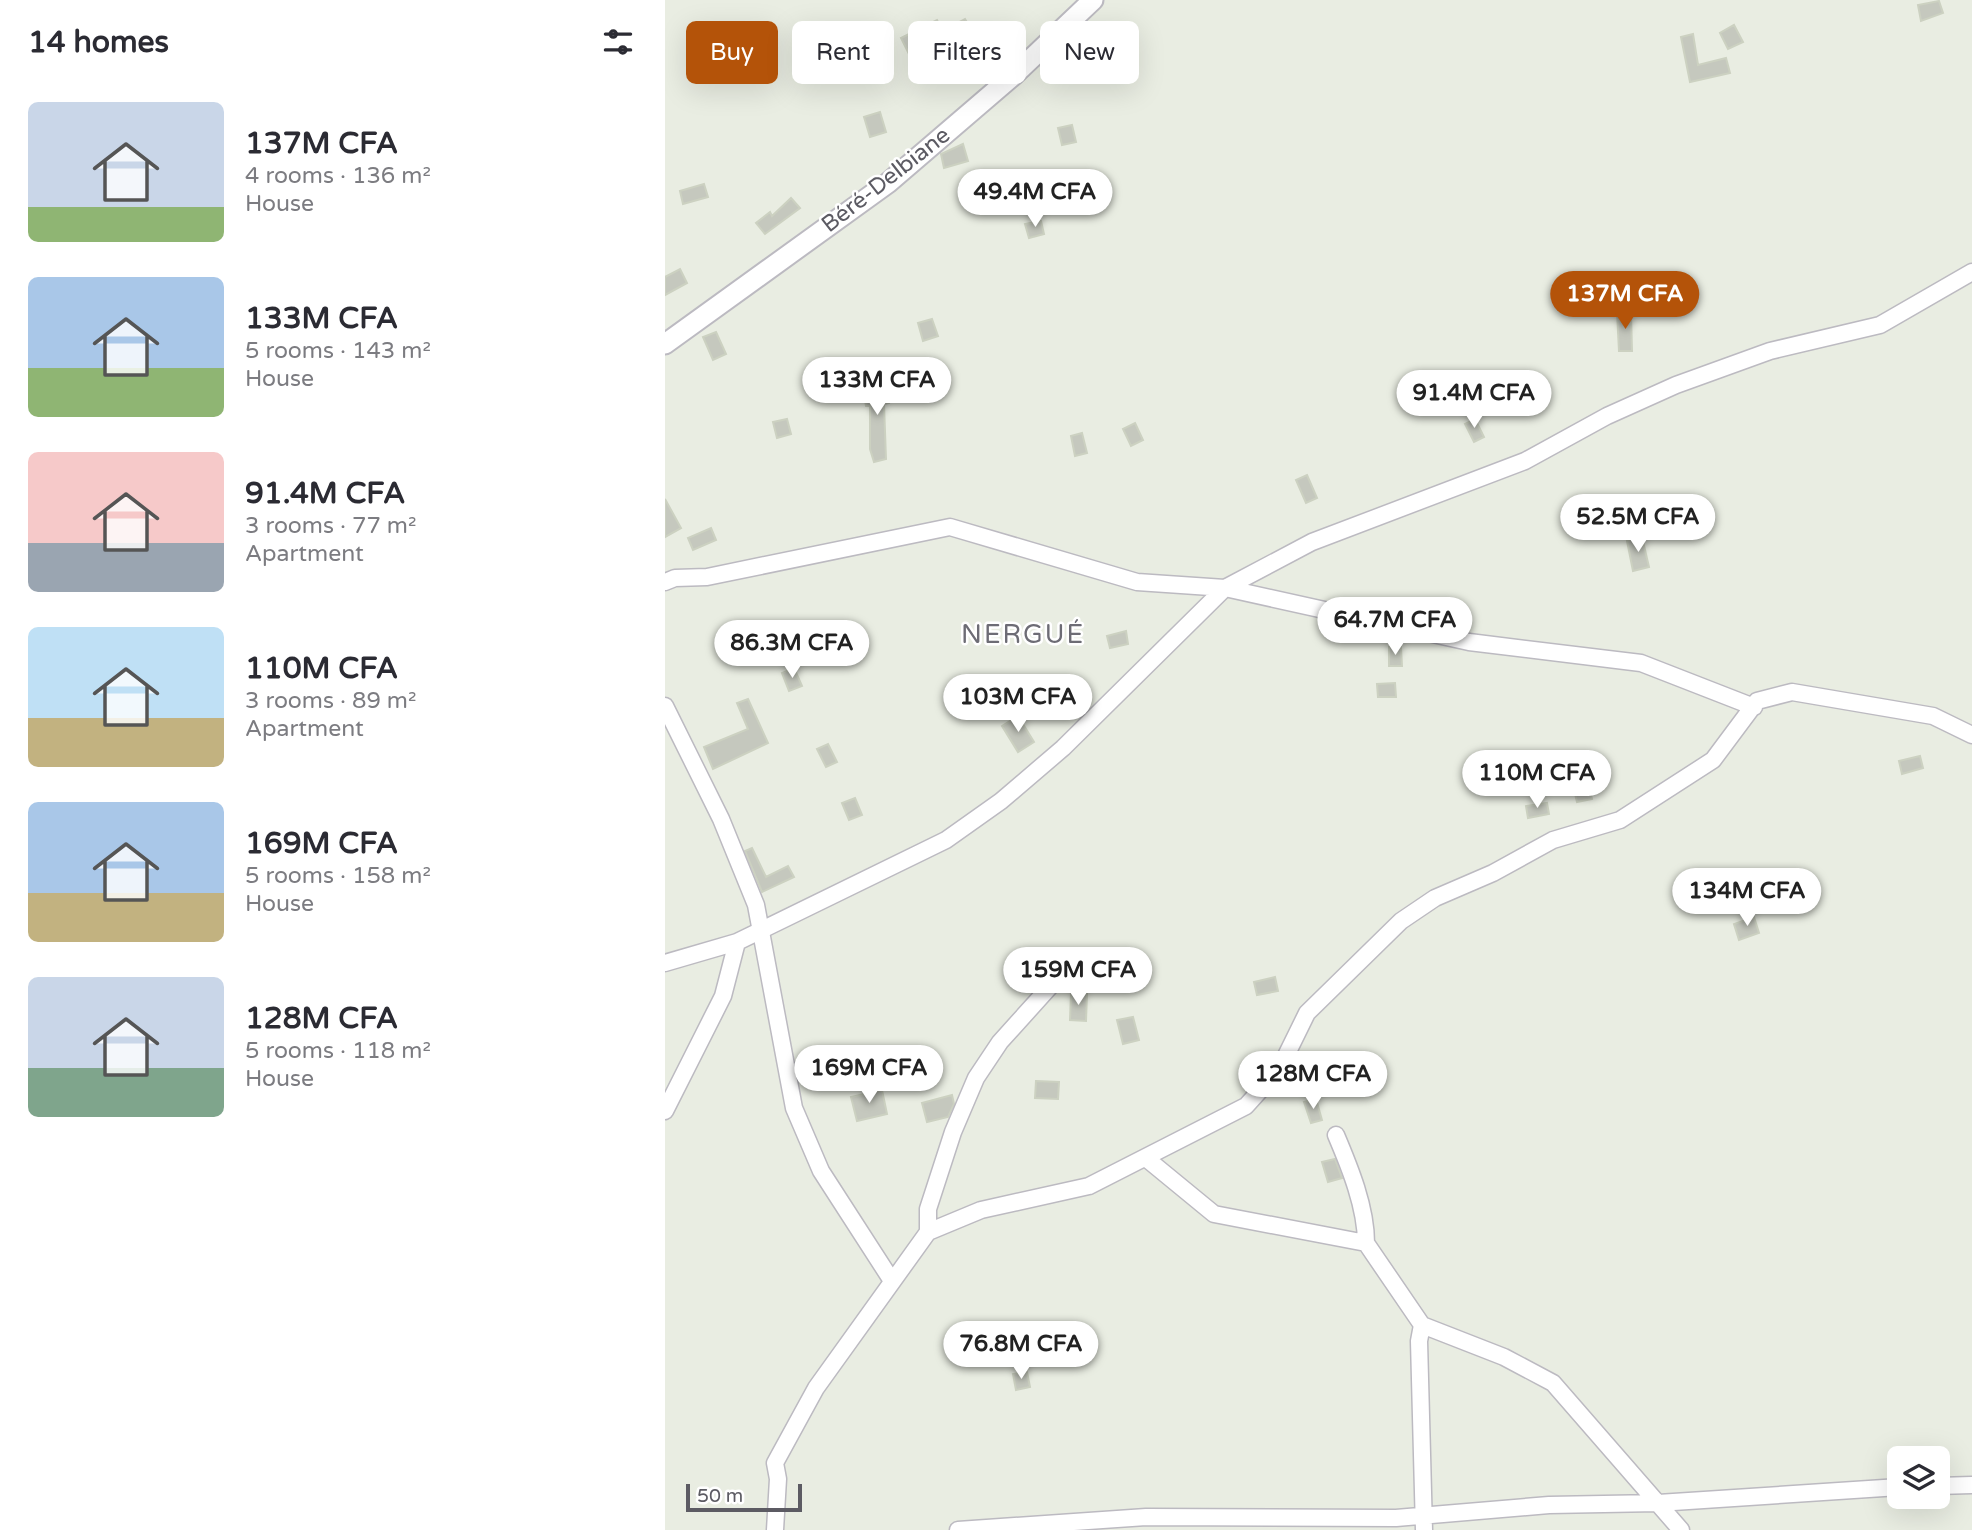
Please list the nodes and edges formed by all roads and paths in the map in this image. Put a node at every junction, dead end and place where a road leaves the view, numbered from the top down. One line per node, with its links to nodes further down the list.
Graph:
1 (1093, 0): 3 (street, Béré-Delbiane)
2 (1972, 272): 5 (street)
3 (665, 344)
4 (665, 582): 5 (street)
5 (1225, 588): 7 (street); 9 (street)
6 (665, 706): 9 (street)
7 (1754, 707): 8 (street); 15 (street)
8 (1972, 736)
9 (761, 928): 10 (street); 18 (street)
10 (737, 942): 11 (street); 13 (street)
11 (665, 963)
12 (1056, 980): 16 (street)
13 (665, 1111)
14 (1336, 1135): 17 (street)
15 (1147, 1159): 16 (street); 17 (street)
16 (928, 1232): 18 (street)
17 (1366, 1243): 19 (street)
18 (892, 1281): 26 (street)
19 (1422, 1325): 23 (street); 25 (street)
20 (1972, 1485): 21 (street)
21 (1950, 1486)
22 (1887, 1488): 23 (street)
23 (1658, 1503): 25 (street); 29 (street)
24 (1397, 1518): 25 (street); 27 (street); 28 (street)
25 (1423, 1523)
26 (775, 1530)
27 (958, 1530)
28 (1380, 1530)
29 (1681, 1530)

